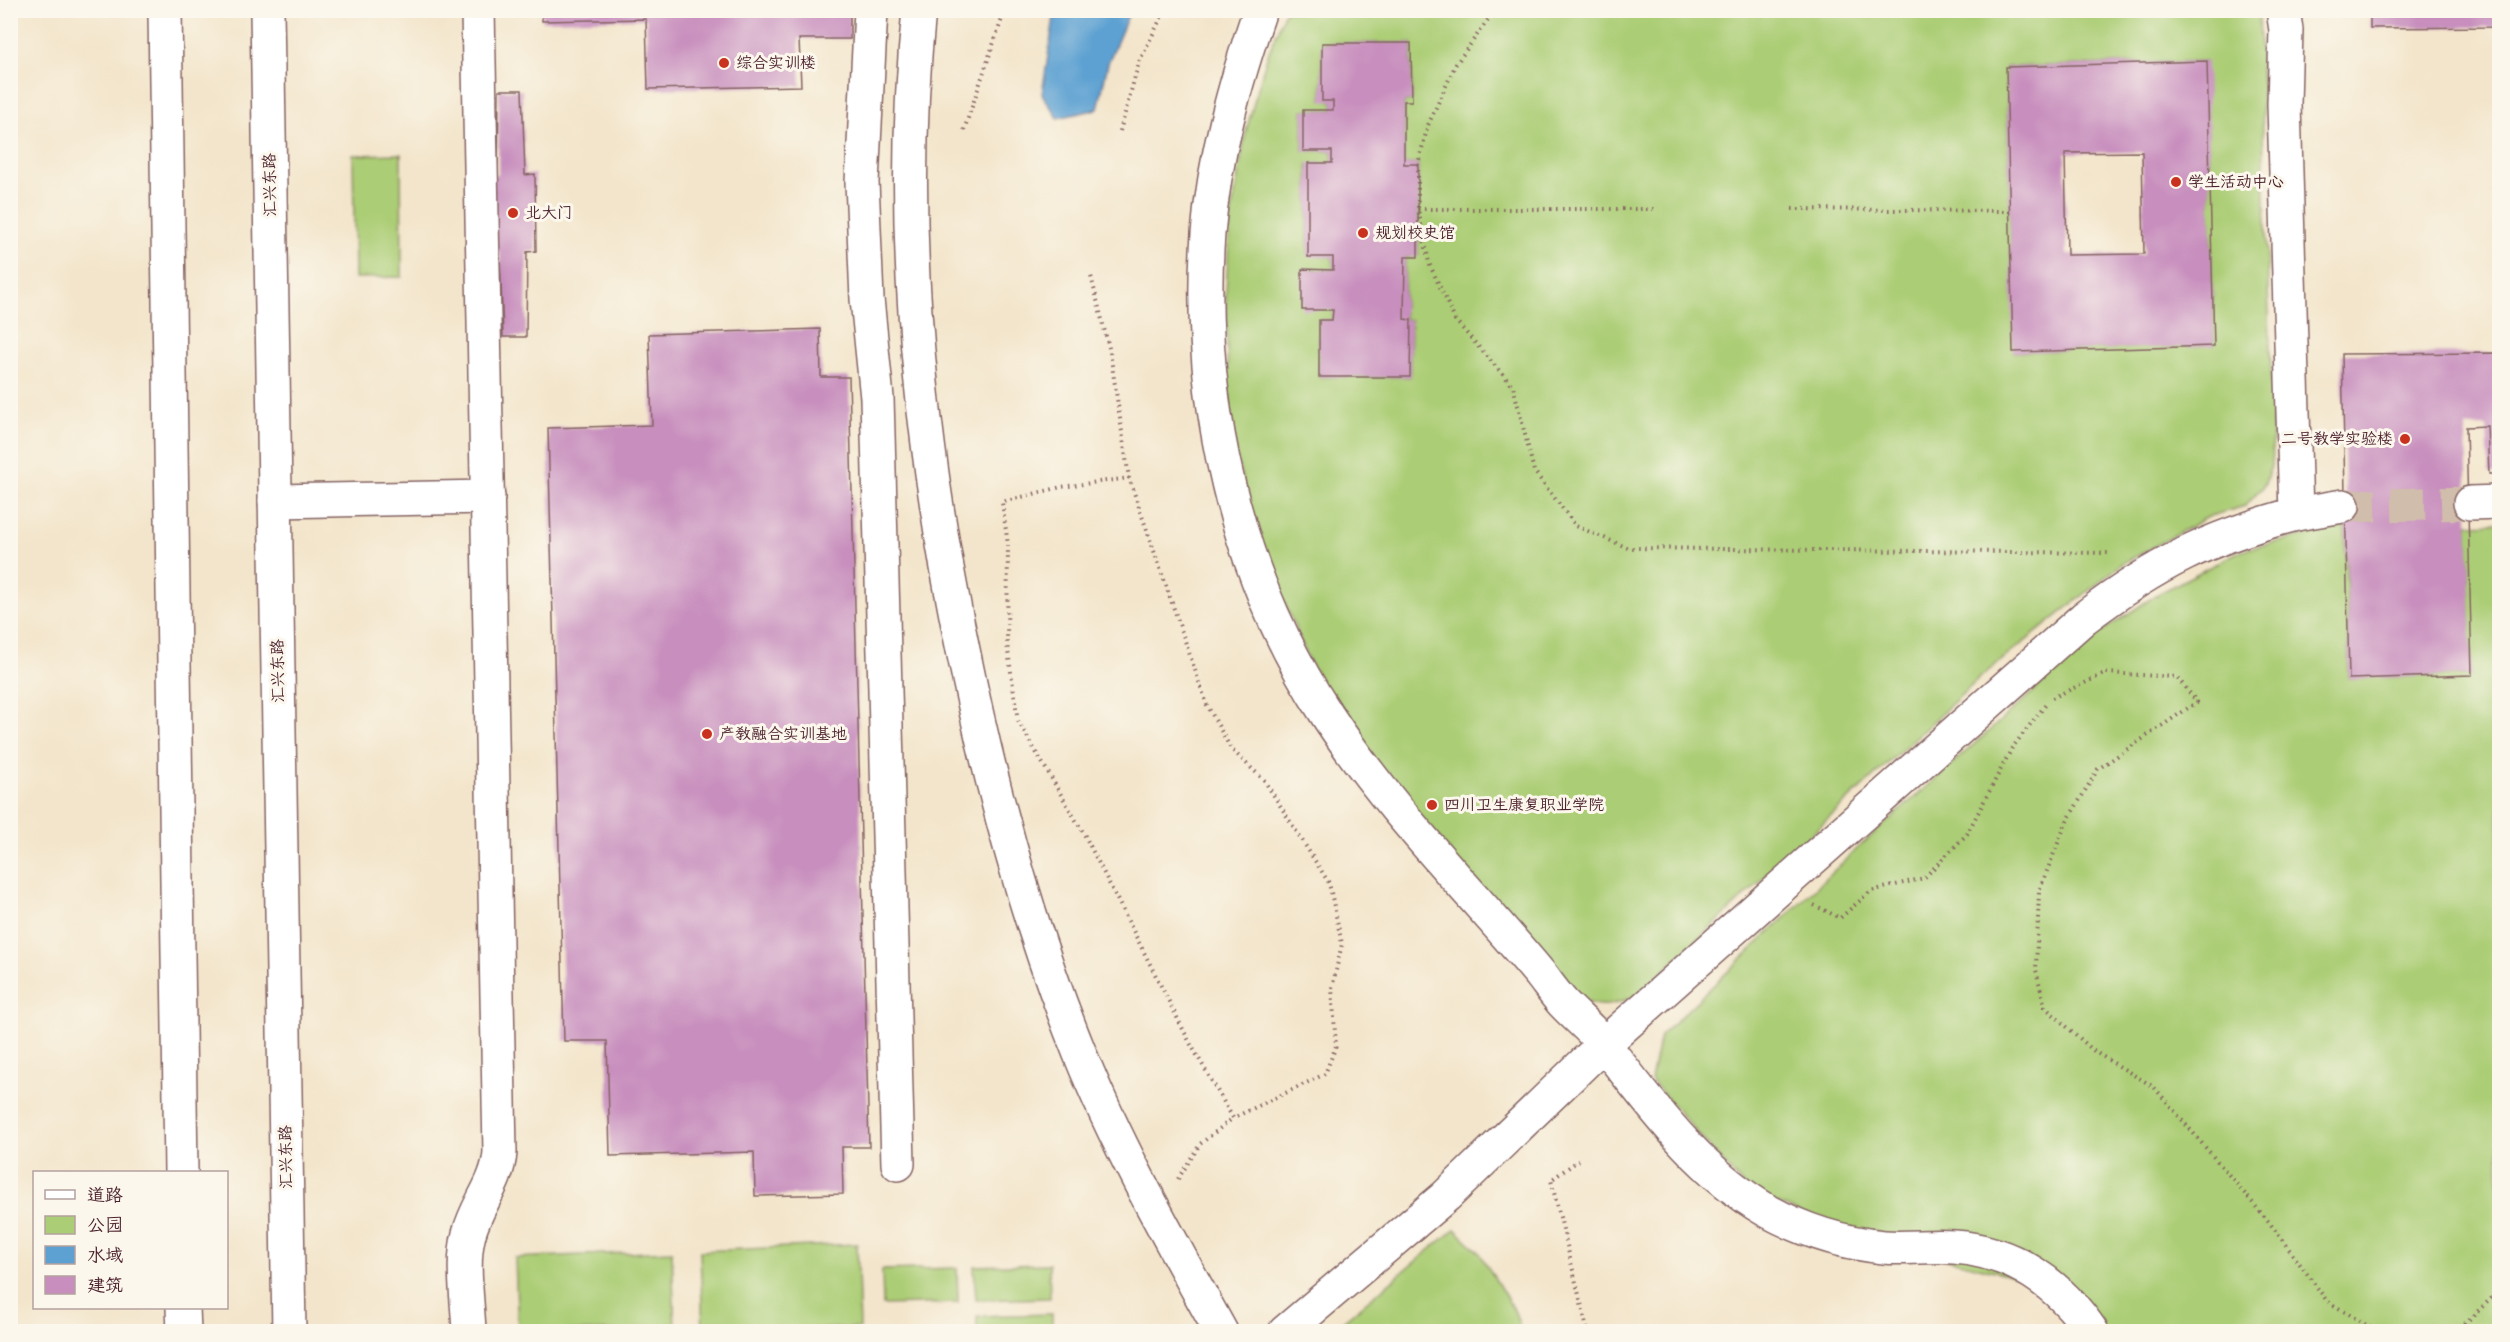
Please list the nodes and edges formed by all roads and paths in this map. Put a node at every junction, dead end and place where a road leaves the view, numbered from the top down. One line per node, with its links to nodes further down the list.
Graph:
1 (165, 10): 29 (main road)
2 (267, 10): 20 (main road, 汇兴东路)
3 (478, 10): 19 (main road)
4 (871, 10): 28 (main road)
5 (919, 10): 30 (main road)
6 (1005, 10): 11 (path)
7 (1166, 10): 12 (path)
8 (1260, 10): 25 (main road)
9 (1495, 10): 13 (path)
10 (2283, 10): 22 (main road)
11 (964, 130)
12 (1120, 130)
13 (1418, 209): 14 (path); 23 (path)
14 (1655, 209)
15 (1792, 209): 16 (path)
16 (2008, 212)
17 (1091, 276): 18 (path)
18 (1129, 478): 26 (path); 26 (path)
19 (488, 497): 20 (main road); 35 (main road)
20 (275, 501): 34 (main road, 汇兴东路)
21 (2343, 506): 22 (main road)
22 (2296, 514): 24 (main road)
23 (2122, 553)
24 (1778, 888): 25 (main road); 40 (path)
25 (1604, 1044): 37 (main road); 39 (main road)
26 (1233, 1118): 30 (path)
27 (1579, 1160): 38 (path)
28 (898, 1164)
29 (181, 1171)
30 (1148, 1198): 36 (main road)
31 (2499, 1290): 41 (path)
32 (183, 1309): 33 (main road)
33 (184, 1332)
34 (289, 1332)
35 (469, 1332)
36 (1221, 1332)
37 (1285, 1332)
38 (1588, 1332)
39 (2092, 1332)
40 (2378, 1332)
41 (2456, 1332)

